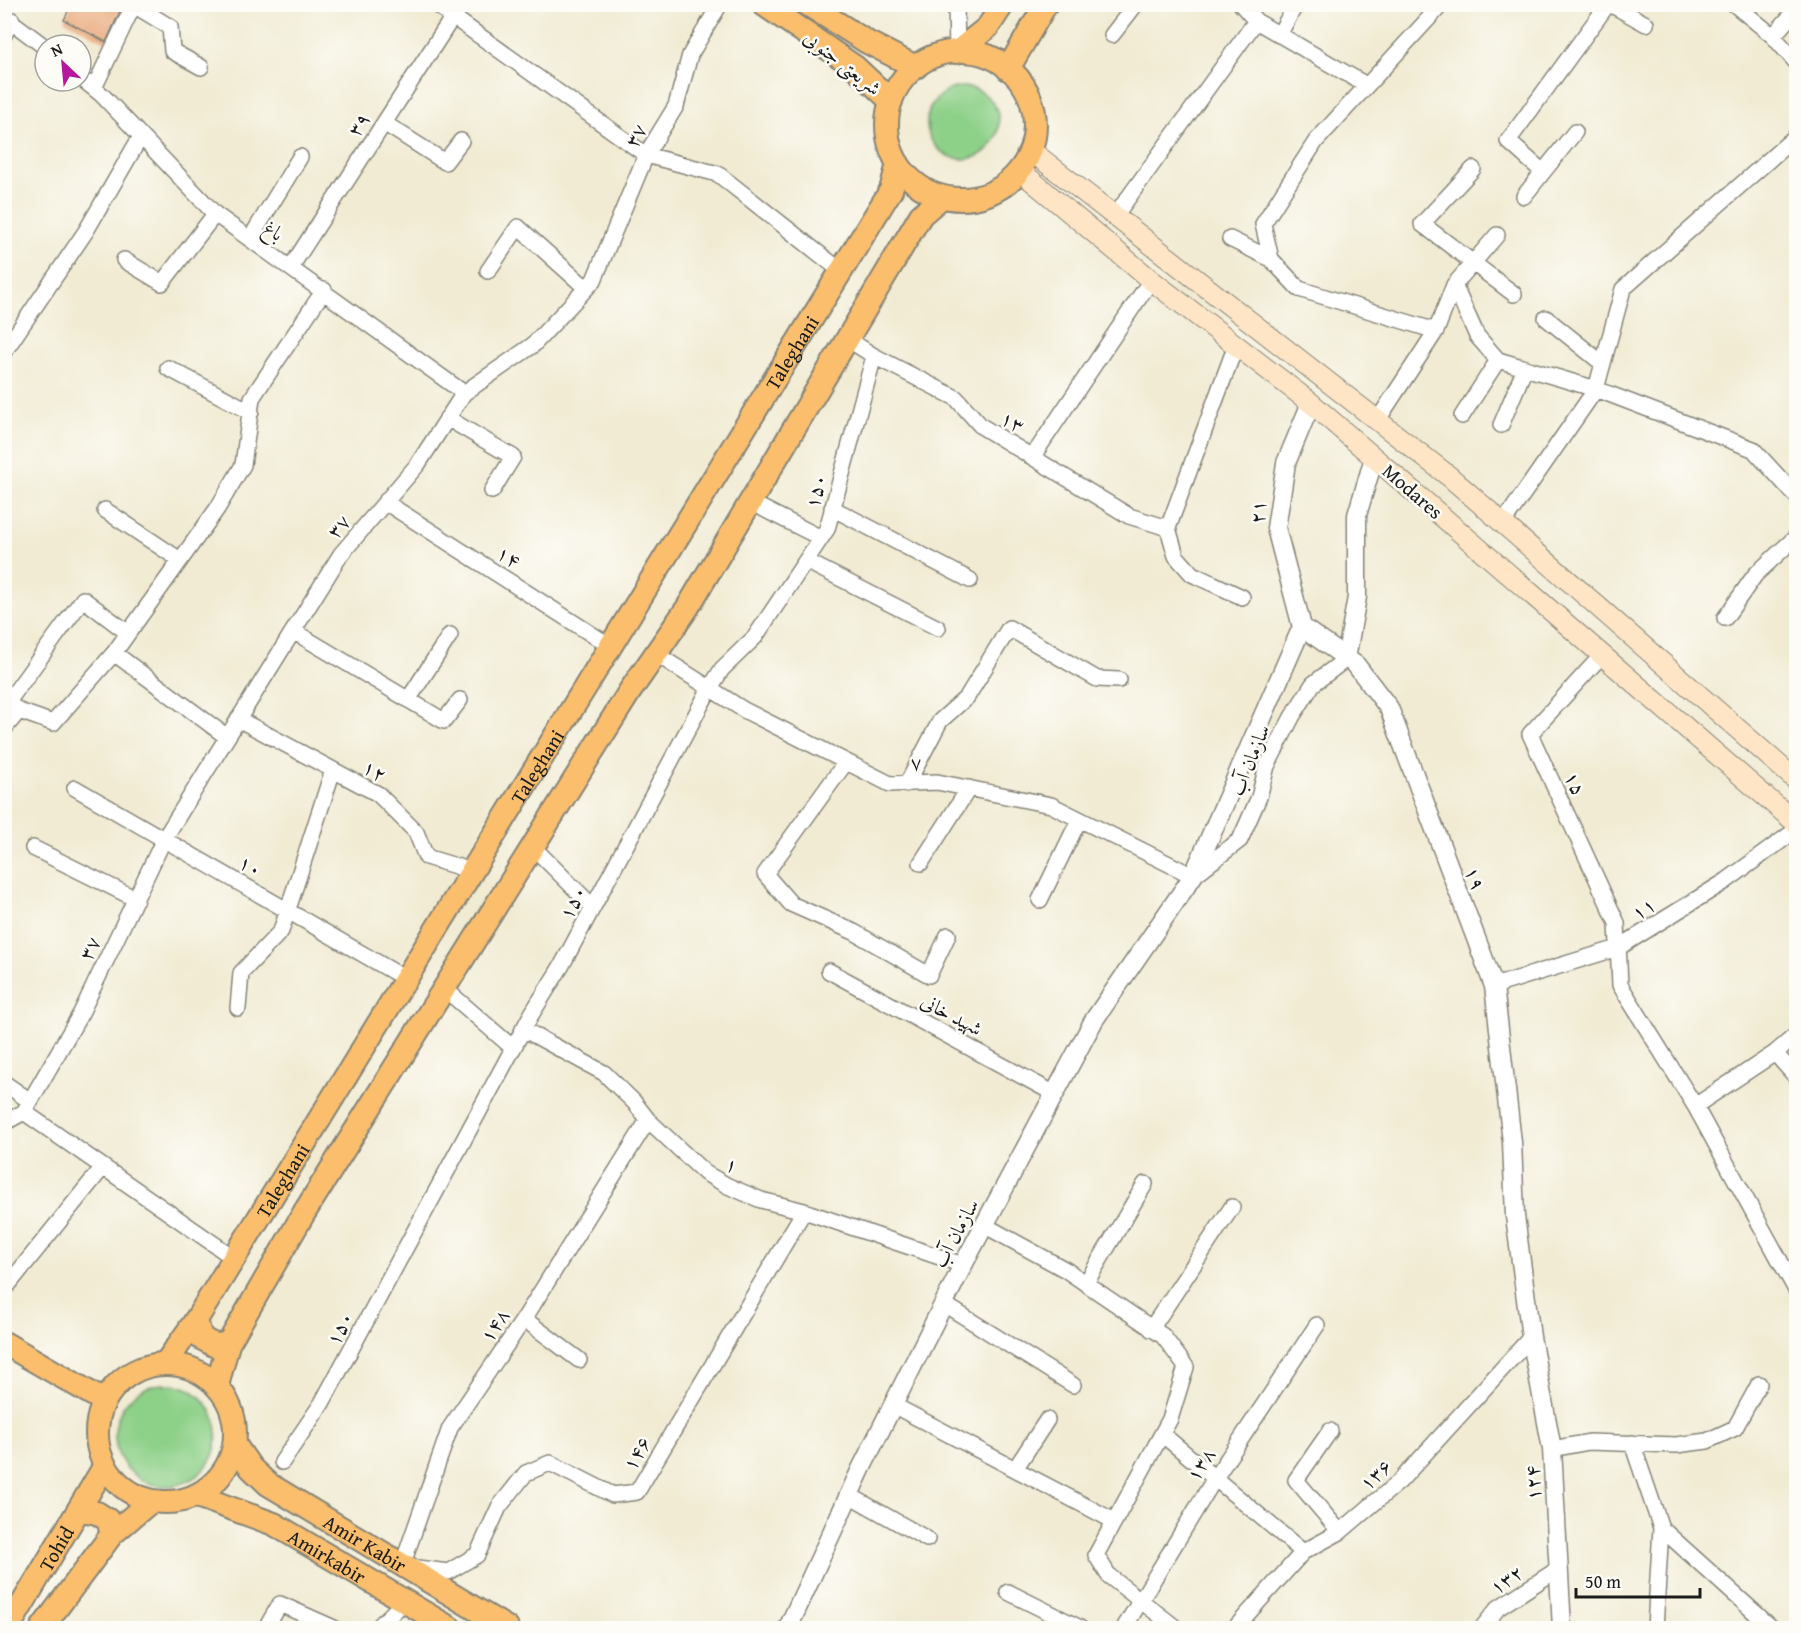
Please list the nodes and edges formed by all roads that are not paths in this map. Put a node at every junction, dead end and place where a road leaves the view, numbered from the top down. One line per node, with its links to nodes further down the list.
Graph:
1 (435, 4): 16 (street)
2 (720, 4): 41 (street, ۳۷)
3 (763, 4): 34 (main road, شریعتی جنوبی)
4 (956, 4): 27 (street)
5 (1003, 4): 20 (main road)
6 (1046, 4): 26 (main road)
7 (1136, 4): 22 (street)
8 (1241, 4): 18 (street)
9 (1296, 4): 23 (street)
10 (1442, 4): 32 (street)
11 (1609, 4): 19 (street); 46 (street)
12 (1734, 4): 24 (street)
13 (134, 5): 30 (street); 33 (street)
14 (817, 7): 29 (main road, شریعتی جنوبی)
15 (1796, 7): 24 (street)
16 (457, 11): 35 (street, ۳۹); 41 (street)
17 (8, 18): 21 (street); 25 (street)
18 (1256, 21): 23 (street); 50 (street)
19 (1646, 24)
20 (988, 27): 26 (main road); 27 (main road)
21 (4, 35)
22 (1112, 35)
23 (1280, 35): 32 (street)
24 (1773, 36): 28 (street)
25 (33, 38)
26 (1021, 48): 31 (main road)
27 (957, 51): 29 (main road); 31 (main road)
28 (1797, 62)
29 (916, 67): 34 (main road)
30 (201, 68)
31 (1008, 69): 40 (main road)
32 (1366, 85): 54 (street)
33 (94, 88): 37 (street, باغ)
34 (891, 100): 43 (main road)
35 (384, 123): 39 (street); 57 (street, ۳۹)
36 (1575, 132): 46 (street)
37 (141, 136): 49 (street, باغ); 69 (street)
38 (1797, 136): 72 (street)
39 (461, 141)
40 (1030, 150): 45 (main road); 50 (main road, Modares)
41 (646, 156): 59 (street); 62 (street, ۳۷)
42 (300, 157): 52 (street)
43 (898, 164): 48 (main road); 59 (main road, Taleghani)
44 (1473, 169): 56 (street)
45 (1019, 170): 48 (main road); 60 (main road, Modares)
46 (1543, 172): 47 (street)
47 (1524, 196)
48 (942, 197): 67 (main road, Taleghani)
49 (215, 214): 52 (street, باغ); 55 (street)
50 (1115, 216): 81 (main road, Modares)
51 (1497, 235): 56 (street)
52 (250, 238): 57 (street, باغ)
53 (1230, 239): 54 (street)
54 (1271, 259): 66 (street)
55 (123, 260)
56 (1474, 262): 61 (street); 64 (street)
57 (291, 267): 63 (street, باغ)
58 (488, 271): 62 (street)
59 (841, 271): 105 (main road, Taleghani)
60 (1151, 280): 68 (main road, Modares); 83 (street)
61 (1454, 285): 66 (street); 71 (street)
62 (586, 288): 76 (street, ۳۷)
63 (324, 290): 76 (street, باغ); 78 (street)
64 (1514, 294)
65 (1546, 318): 72 (street)
66 (1436, 331): 81 (street)
67 (846, 338): 70 (street, ۱۳); 88 (main road, Taleghani)
68 (1236, 345): 77 (main road, Modares); 92 (street)
69 (4, 352)
70 (874, 356): 83 (street, ۱۳); 89 (street, ۱۵۰)
71 (1498, 360): 74 (street); 79 (street)
72 (1603, 364): 75 (street)
73 (168, 368): 78 (street)
74 (1525, 368): 75 (street); 82 (street)
75 (1596, 389): 86 (street); 91 (street)
76 (464, 393): 80 (street, ۳۷)
77 (1311, 403): 84 (main road, Modares); 100 (street, ۲۱)
78 (251, 412): 95 (street)
79 (1462, 416)
80 (447, 418): 85 (street); 87 (street, ۳۷)
81 (1377, 421): 91 (main road, Modares)
82 (1501, 425)
83 (1033, 456): 92 (street, ۱۳)
84 (1374, 458): 108 (main road, Modares); 109 (street)
85 (492, 491)
86 (1797, 496)
87 (385, 502): 102 (street, ۳۷); 105 (street, ۱۴)
88 (750, 502): 94 (street); 107 (main road, Taleghani)
89 (832, 508): 94 (street, ۱۵۰); 97 (street)
90 (105, 510): 95 (street)
91 (1503, 523): 116 (main road, Modares)
92 (1168, 528): 98 (street)
93 (1797, 537): 99 (street)
94 (821, 538): 96 (street, ۱۵۰)
95 (180, 560): 103 (street)
96 (806, 561): 101 (street); 111 (street, ۱۵۰)
97 (970, 580)
98 (1242, 597)
99 (1725, 618)
100 (1302, 627): 109 (street, ۱۹); 134 (street, سازمان آب)
101 (938, 628)
102 (293, 631): 112 (street); 115 (street, ۳۷)
103 (128, 633): 106 (street); 114 (street)
104 (450, 634): 112 (street)
105 (610, 646): 133 (main road, Taleghani)
106 (114, 652): 114 (street); 118 (street)
107 (656, 654): 111 (street, ۷); 130 (main road, Taleghani)
108 (1602, 655): 119 (main road, Modares); 140 (street, ۱۵)
109 (1346, 659): 134 (street, سازمان آب); 143 (street, ۱۹)
110 (1119, 680): 123 (street)
111 (710, 688): 120 (street, ۷); 137 (street, ۱۵۰)
112 (408, 700): 113 (street)
113 (460, 700)
114 (10, 705): 117 (street)
115 (238, 719): 118 (street, ۳۷); 121 (street, ۱۲)
116 (1736, 728): 119 (main road); 122 (main road, Modares)
117 (4, 729)
118 (227, 737): 129 (street, ۳۷)
119 (1719, 756): 127 (main road, Modares)
120 (846, 762): 123 (street, ۷); 139 (street)
121 (333, 770): 133 (street, ۱۲); 138 (street)
122 (1797, 780)
123 (907, 783): 125 (street, ۷)
124 (75, 788): 129 (street, ۱۰)
125 (969, 788): 126 (street, ۷); 132 (street)
126 (1079, 820): 134 (street, ۷); 136 (street)
127 (1797, 823)
128 (1797, 830): 140 (street, ۱۱)
129 (164, 840): 135 (street, ۳۷); 138 (street, ۱۰)
130 (533, 847): 137 (street); 144 (main road, Taleghani)
131 (33, 848): 135 (street)
132 (921, 863)
133 (472, 871): 142 (main road, Taleghani)
134 (1193, 876): 152 (street, سازمان آب)
135 (136, 898): 153 (street, ۳۷)
136 (1040, 900)
137 (593, 908): 146 (street, ۱۵۰)
138 (286, 910): 142 (street, ۱۰); 145 (street)
139 (948, 935)
140 (1618, 948): 143 (street, ۱۱); 154 (street)
141 (829, 971): 152 (street, شهید خانی)
142 (406, 979): 162 (main road, Taleghani)
143 (1494, 986): 172 (street, ۱۹)
144 (445, 988): 148 (street); 174 (main road, Taleghani)
145 (238, 1008)
146 (524, 1029): 148 (street, ۱۵۰); 155 (street, ۱)
147 (1797, 1035): 149 (street)
148 (513, 1048): 188 (street, ۱۵۰)
149 (1775, 1053): 150 (street); 154 (street)
150 (1797, 1077)
151 (4, 1083): 153 (street)
152 (1055, 1094): 161 (street, سازمان آب)
153 (27, 1106): 156 (street); 157 (street)
154 (1695, 1106): 166 (street)
155 (648, 1120): 160 (street, ۱); 168 (street, ۱۴۸)
156 (4, 1123)
157 (103, 1167): 162 (street); 165 (street)
158 (1145, 1184): 164 (street)
159 (1232, 1207): 171 (street)
160 (804, 1211): 163 (street, ۱); 204 (street, ۱۴۶)
161 (984, 1226): 163 (street, سازمان آب); 164 (street)
162 (234, 1258): 169 (main road, Taleghani)
163 (963, 1265): 167 (street, سازمان آب)
164 (1086, 1283): 171 (street)
165 (4, 1290)
166 (1797, 1290)
167 (944, 1304): 178 (street); 181 (street, سازمان آب)
168 (524, 1319): 175 (street); 204 (street, ۱۴۸)
169 (196, 1320): 174 (main road); 176 (main road, Taleghani)
170 (1317, 1325): 191 (street, ۱۳۸)
171 (1151, 1329): 184 (street)
172 (1531, 1337): 187 (street, ۱۲۴); 200 (street, ۱۳۶)
173 (4, 1343): 180 (main road)
174 (228, 1344): 179 (main road, Taleghani)
175 (579, 1360)
176 (165, 1364): 179 (main road); 180 (main road)
177 (1759, 1384): 185 (street)
178 (1073, 1385)
179 (217, 1386): 186 (main road)
180 (104, 1401): 189 (main road)
181 (894, 1405): 190 (street); 193 (street, سازمان آب)
182 (1047, 1420): 190 (street)
183 (1330, 1431): 200 (street)
184 (1162, 1434): 191 (street); 198 (street)
185 (1632, 1443): 187 (street); 199 (street)
186 (235, 1445): 192 (main road, Amir Kabir); 194 (main road)
187 (1552, 1449): 205 (street, ۱۲۴)
188 (282, 1462)
189 (104, 1467): 195 (main road); 196 (main road, Tohid)
190 (1015, 1468): 198 (street)
191 (1215, 1478): 203 (street); 208 (street, ۱۳۸)
192 (268, 1484): 197 (main road); 204 (main road, Amir Kabir)
193 (849, 1495): 202 (street); 216 (street, سازمان آب)
194 (197, 1496): 195 (main road); 197 (main road, Amirkabir)
195 (150, 1502): 201 (main road, Tohid)
196 (81, 1510): 201 (main road); 210 (main road, Tohid)
197 (251, 1514): 207 (main road, Amirkabir)
198 (1114, 1521): 208 (street)
199 (1661, 1528): 223 (street); 224 (street)
200 (1340, 1532): 203 (street, ۱۳۶)
201 (112, 1534): 211 (main road, Tohid)
202 (927, 1539)
203 (1304, 1552): 220 (street, ۱۳۶)
204 (402, 1566): 215 (main road, Amir Kabir)
205 (1558, 1569): 221 (street, ۱۳۲); 222 (street, ۱۲۴)
206 (1008, 1592): 217 (street)
207 (405, 1601): 209 (main road, Amirkabir); 214 (street)
208 (1140, 1603): 218 (street, ۱۳۸); 219 (street)
209 (447, 1628)
210 (8, 1629)
211 (42, 1629)
212 (266, 1629): 213 (street)
213 (334, 1629)
214 (376, 1629)
215 (507, 1629)
216 (788, 1629)
217 (1080, 1629)
218 (1124, 1629)
219 (1176, 1629)
220 (1235, 1629)
221 (1482, 1629)
222 (1562, 1629)
223 (1654, 1629)
224 (1772, 1629)

